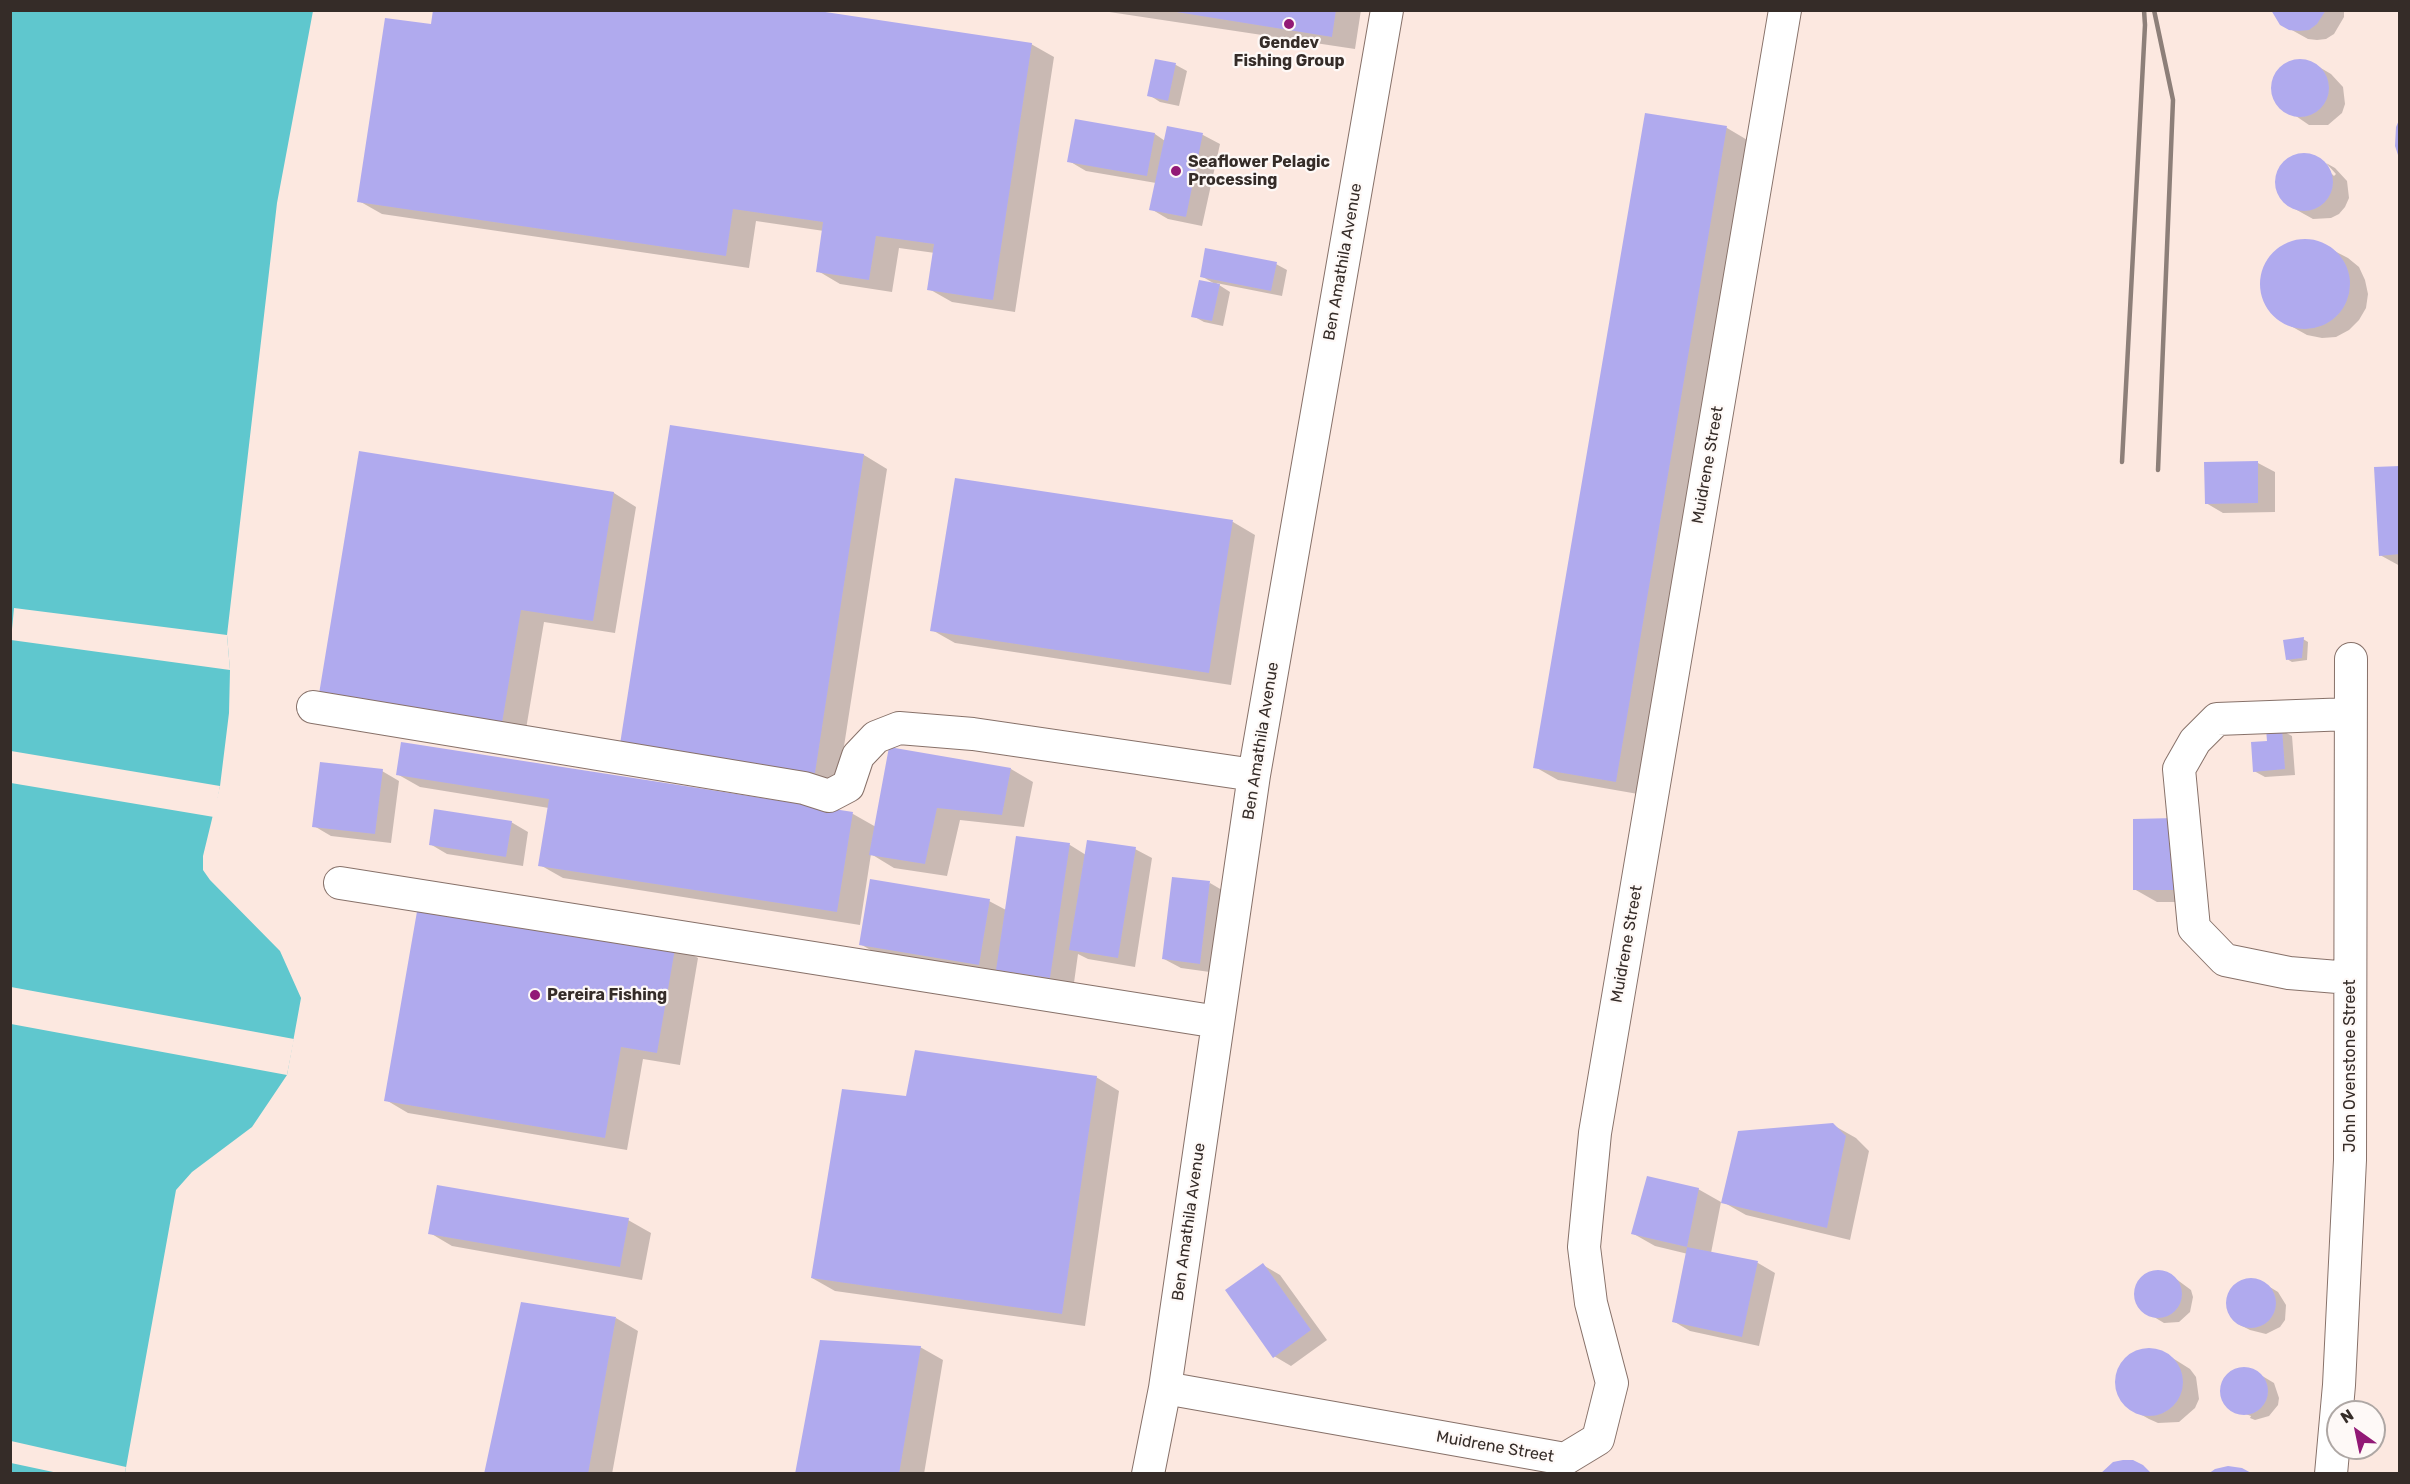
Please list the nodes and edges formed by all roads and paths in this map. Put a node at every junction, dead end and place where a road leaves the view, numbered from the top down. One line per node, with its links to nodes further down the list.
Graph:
1 (1387, 10): 6 (street, Ben Amathila Avenue)
2 (1785, 10): 10 (street, Muidrene Street)
3 (2350, 659): 5 (street, John Ovenstone Street)
4 (313, 707): 6 (street)
5 (2350, 714): 8 (street, John Ovenstone Street); 8 (street)
6 (1254, 775): 9 (street, Ben Amathila Avenue)
7 (340, 883): 9 (street)
8 (2350, 978): 12 (street, John Ovenstone Street)
9 (1218, 1022): 10 (street, Ben Amathila Avenue)
10 (1165, 1388): 11 (street, Ben Amathila Avenue)
11 (1148, 1473)
12 (2331, 1473)

